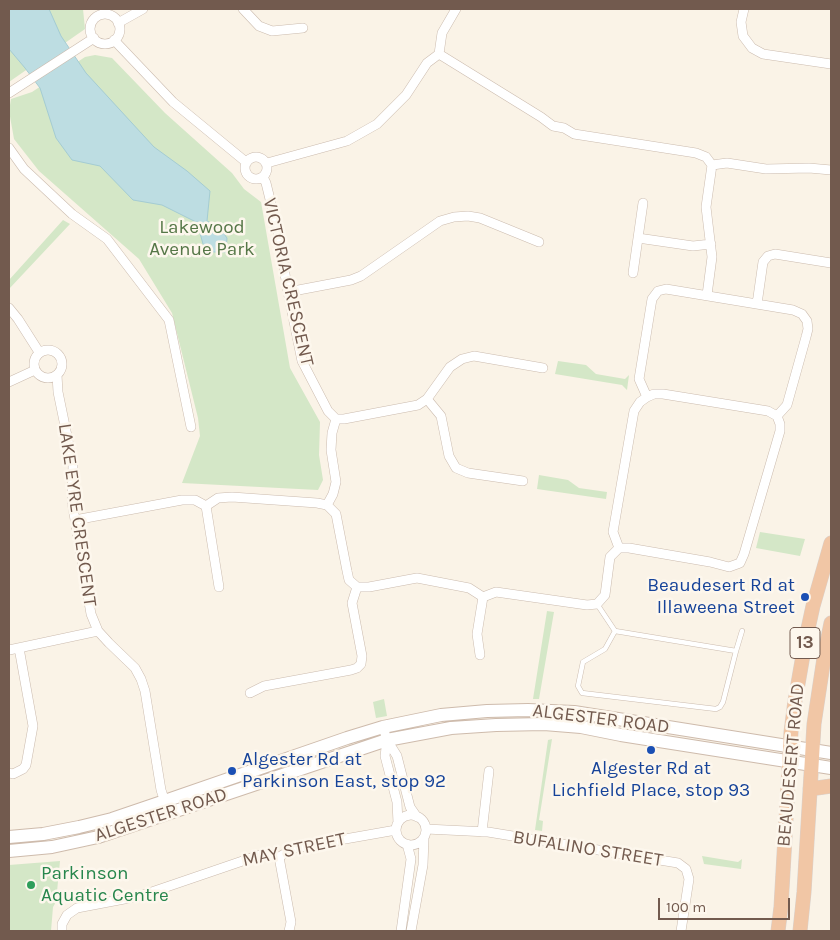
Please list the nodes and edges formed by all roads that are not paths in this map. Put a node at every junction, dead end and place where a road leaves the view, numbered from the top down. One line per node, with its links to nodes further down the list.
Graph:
1 (143, 9): 6 (street)
2 (243, 9): 7 (street)
3 (456, 9): 10 (street)
4 (744, 9): 11 (street)
5 (96, 12): 6 (street); 8 (street)
6 (118, 22): 9 (street)
7 (303, 28)
8 (94, 38): 9 (street); 12 (street)
9 (114, 40): 14 (street)
10 (439, 54): 15 (street); 16 (street)
11 (831, 64)
12 (9, 94)
13 (9, 148): 38 (street)
14 (246, 162): 15 (street); 18 (street)
15 (267, 163): 18 (street)
16 (712, 165): 17 (street); 22 (street)
17 (831, 170)
18 (263, 177): 25 (street, VICTORIA CRESCENT)
19 (644, 203): 20 (street)
20 (638, 238): 22 (street); 24 (street)
21 (539, 242): 25 (street)
22 (711, 244): 26 (street)
23 (831, 263): 27 (street)
24 (632, 273)
25 (288, 292): 37 (street, VICTORIA CRESCENT)
26 (707, 295): 27 (street); 34 (street)
27 (756, 304): 36 (street)
28 (9, 308): 29 (street)
29 (39, 352): 31 (street); 32 (street)
30 (543, 368): 35 (street)
31 (35, 370): 32 (street); 33 (street)
32 (57, 375): 42 (street, LAKE EYRE CRESCENT)
33 (9, 382)
34 (647, 397): 36 (street); 44 (street)
35 (427, 399): 37 (street); 39 (street)
36 (777, 416): 44 (street)
37 (336, 419): 40 (street)
38 (191, 427)
39 (523, 481)
40 (327, 505): 41 (street); 45 (street)
41 (206, 506): 42 (street); 46 (street)
42 (75, 520): 50 (street, LAKE EYRE CRESCENT)
43 (831, 543): 60 (highway, BEAUDESERT ROAD / 13)
44 (619, 548): 48 (street)
45 (357, 586): 47 (street); 57 (street)
46 (219, 587)
47 (483, 596): 48 (street); 56 (street)
48 (598, 604): 52 (lane)
49 (831, 623): 61 (highway, BEAUDESERT ROAD / 13)
50 (98, 631): 53 (street); 70 (street, LAKE EYRE CRESCENT)
51 (742, 631): 55 (lane)
52 (615, 632): 55 (lane); 55 (lane)
53 (19, 648): 54 (street); 67 (street)
54 (9, 650)
55 (736, 652)
56 (480, 654)
57 (250, 693)
58 (383, 727): 59 (street); 60 (main road, ALGESTER ROAD); 70 (main road, ALGESTER ROAD)
59 (387, 740): 63 (main road, ALGESTER ROAD); 70 (main road, ALGESTER ROAD); 71 (street); 72 (street)
60 (790, 746): 61 (main road, ALGESTER ROAD); 63 (highway, BEAUDESERT ROAD / 13)
61 (812, 750): 62 (main road, ALGESTER ROAD); 64 (highway, BEAUDESERT ROAD / 13)
62 (831, 753)
63 (789, 762): 64 (main road, ALGESTER ROAD); 84 (highway, BEAUDESERT ROAD / 13)
64 (812, 765): 65 (main road, ALGESTER ROAD); 69 (highway, BEAUDESERT ROAD / 13)
65 (831, 768)
66 (489, 771): 73 (street)
67 (9, 773)
68 (831, 786): 69 (highway)
69 (810, 789): 85 (highway, BEAUDESERT ROAD / 13)
70 (167, 808): 75 (main road, ALGESTER ROAD); 77 (main road, ALGESTER ROAD)
71 (417, 816): 72 (street); 74 (street)
72 (397, 827): 76 (street); 78 (street, MAY STREET)
73 (482, 832): 74 (street, BUFALINO STREET); 83 (street, BUFALINO STREET)
74 (425, 834): 76 (street); 82 (street)
75 (9, 837)
76 (407, 844): 79 (street)
77 (9, 851)
78 (279, 857): 80 (street, MAY STREET); 81 (street)
79 (401, 930): 82 (street)
80 (62, 931)
81 (289, 931)
82 (414, 931)
83 (681, 931)
84 (778, 931)
85 (800, 931)

